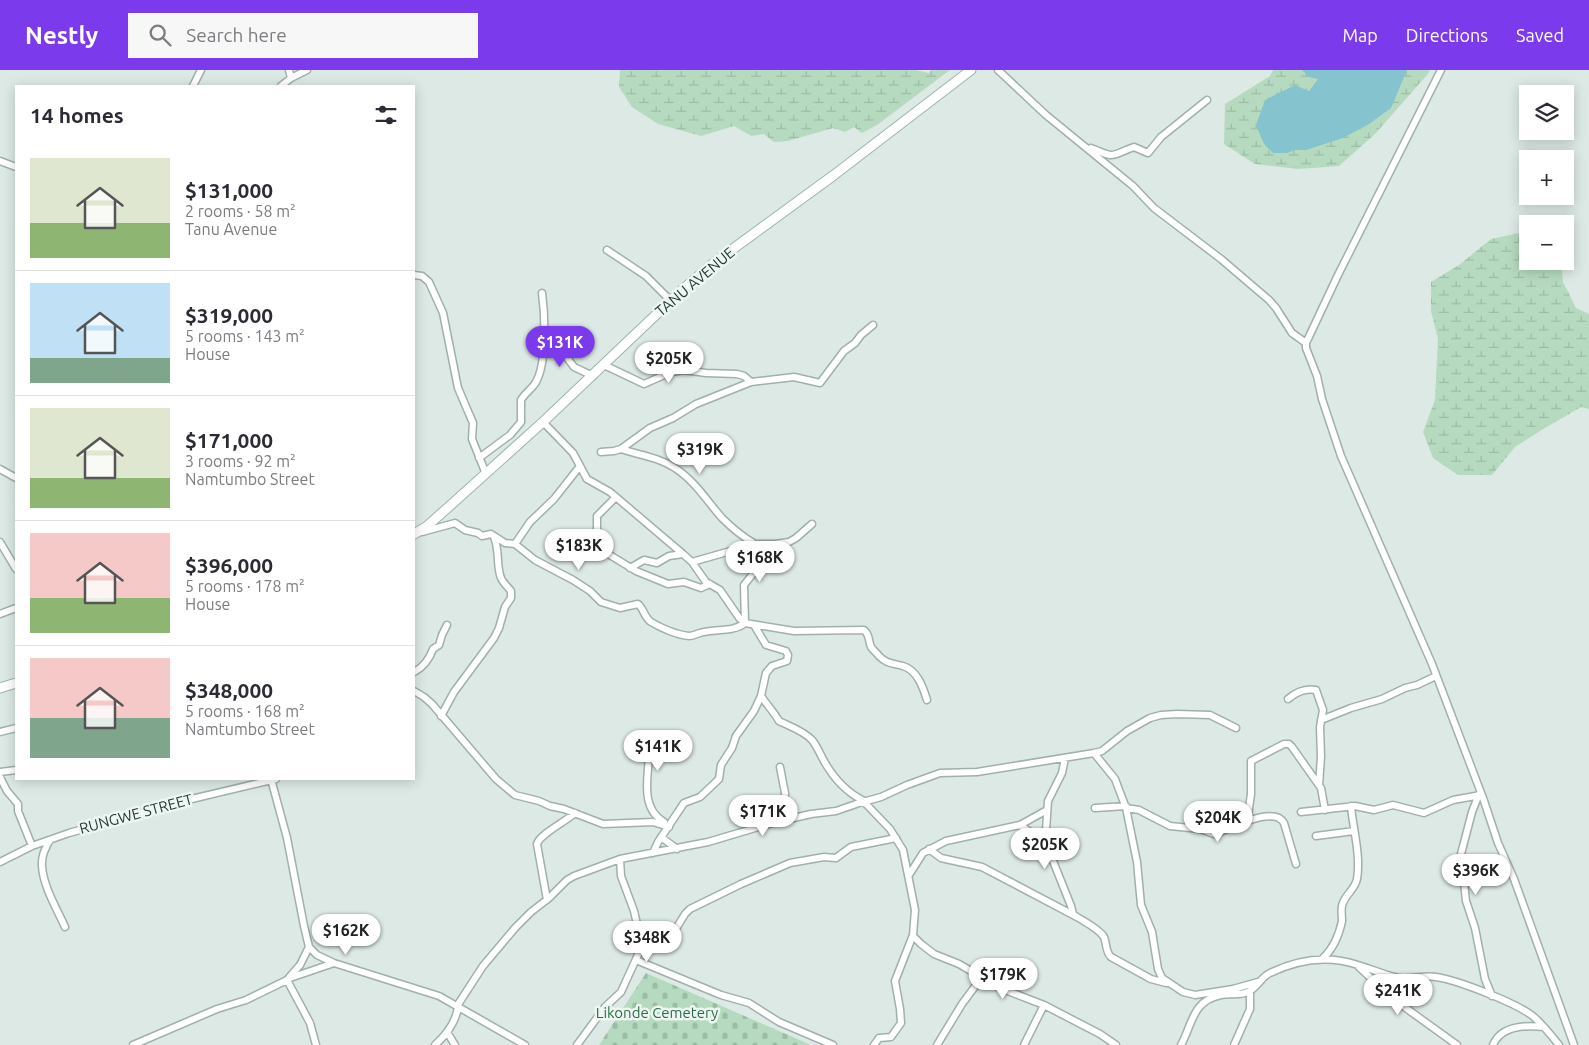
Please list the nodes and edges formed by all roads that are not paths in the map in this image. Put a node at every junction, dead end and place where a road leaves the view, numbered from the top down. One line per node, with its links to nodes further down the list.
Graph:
1 (201, 70): 8 (street)
2 (289, 70): 7 (street)
3 (307, 70): 7 (street)
4 (971, 70): 17 (street, TANU AVENUE)
5 (998, 70): 11 (street)
6 (1441, 70): 20 (street)
7 (291, 78): 9 (street)
8 (194, 85)
9 (282, 85)
10 (1207, 100): 11 (street)
11 (1085, 146): 20 (street)
12 (0, 162): 13 (street)
13 (15, 167)
14 (607, 250): 17 (street)
15 (415, 275): 27 (street)
16 (542, 293): 19 (street)
17 (670, 300): 21 (street, TANU AVENUE)
18 (873, 326): 23 (street)
19 (543, 335): 22 (street); 27 (street)
20 (1306, 342): 51 (street)
21 (604, 365): 22 (street, TANU AVENUE); 23 (street)
22 (593, 376): 24 (street, TANU AVENUE)
23 (751, 382): 25 (street)
24 (543, 422): 28 (street); 30 (street, TANU AVENUE)
25 (621, 448): 26 (street); 38 (street)
26 (601, 452)
27 (479, 458): 30 (street)
28 (580, 466): 32 (street); 37 (street)
29 (0, 469): 31 (street)
30 (486, 474): 34 (street, TANU AVENUE)
31 (15, 477)
32 (616, 497): 39 (street); 43 (street)
33 (812, 524): 38 (street)
34 (415, 533): 35 (street)
35 (494, 537): 37 (street); 58 (street)
36 (0, 542): 41 (street)
37 (515, 544): 47 (street)
38 (753, 545): 42 (street); 47 (street)
39 (683, 554): 42 (street); 43 (street)
40 (0, 556): 41 (street)
41 (12, 557)
42 (692, 562): 44 (street)
43 (630, 568): 44 (street)
44 (710, 584): 47 (street)
45 (15, 608): 46 (street)
46 (0, 614)
47 (745, 623): 49 (street)
48 (447, 624): 50 (street)
49 (754, 625): 55 (street); 57 (street)
50 (415, 671)
51 (1436, 676): 59 (street); 72 (street)
52 (15, 683): 53 (street)
53 (0, 688)
54 (415, 691): 58 (street)
55 (761, 696): 73 (street); 84 (street)
56 (1288, 699): 59 (street)
57 (927, 700)
58 (441, 716): 80 (street)
59 (1321, 720): 71 (street)
60 (15, 728): 62 (street)
61 (1236, 728): 64 (street)
62 (0, 732)
63 (630, 743): 84 (street)
64 (1094, 754): 65 (street); 75 (street)
65 (1065, 758): 73 (street); 77 (street)
66 (780, 767): 81 (street)
67 (15, 770): 68 (street)
68 (0, 772)
69 (0, 777): 91 (street)
70 (273, 780): 89 (street, RUNGWE STREET); 103 (street)
71 (1319, 785): 78 (street); 82 (street)
72 (1481, 795): 74 (street); 114 (street); 136 (street)
73 (864, 801): 81 (street); 88 (street)
74 (1351, 806): 78 (street); 85 (street)
75 (1126, 807): 76 (street); 82 (street); 112 (street)
76 (1095, 808)
77 (1047, 810): 83 (street); 90 (street)
78 (1325, 810): 79 (street)
79 (1301, 812)
80 (575, 813): 84 (street); 99 (street)
81 (782, 821): 92 (street)
82 (1247, 822): 97 (street)
83 (1020, 825): 90 (street); 93 (street)
84 (669, 826): 87 (street)
85 (1354, 831): 86 (street); 105 (street)
86 (1316, 836)
87 (661, 837): 92 (street); 94 (street)
88 (896, 838): 98 (street); 104 (street)
89 (50, 839): 91 (street, RUNGWE STREET); 101 (street)
90 (1045, 845): 100 (street)
91 (32, 846): 96 (street, RUNGWE STREET)
92 (677, 849): 94 (street)
93 (929, 849): 98 (street); 100 (street)
94 (653, 853): 95 (street)
95 (620, 859): 99 (street); 104 (street)
96 (0, 862)
97 (1296, 864)
98 (908, 875): 102 (street)
99 (547, 900): 115 (street)
100 (1073, 914): 112 (street)
101 (65, 927)
102 (913, 936): 109 (street); 127 (street)
103 (309, 946): 107 (street); 110 (street)
104 (642, 946): 106 (street)
105 (1322, 958): 108 (street); 111 (street)
106 (636, 960): 125 (street); 126 (street)
107 (334, 963): 110 (street); 115 (street)
108 (1356, 964): 114 (street); 133 (street)
109 (982, 977): 116 (street); 128 (street)
110 (288, 979): 120 (street); 121 (street)
111 (1258, 982): 112 (street); 113 (street)
112 (1169, 983)
113 (1250, 991): 119 (street); 132 (street)
114 (1492, 996): 117 (street)
115 (457, 1006): 118 (street); 124 (street)
116 (1044, 1006): 129 (street); 130 (street)
117 (1544, 1026): 134 (street); 135 (street)
118 (447, 1032): 122 (street); 123 (street)
119 (1182, 1042): 131 (street)
120 (133, 1045)
121 (316, 1045)
122 (435, 1045)
123 (455, 1045)
124 (525, 1045)
125 (577, 1045)
126 (833, 1045)
127 (874, 1045)
128 (937, 1045)
129 (1024, 1045)
130 (1116, 1045)
131 (1175, 1045)
132 (1234, 1045)
133 (1457, 1045)
134 (1494, 1045)
135 (1559, 1045)
136 (1574, 1045)

